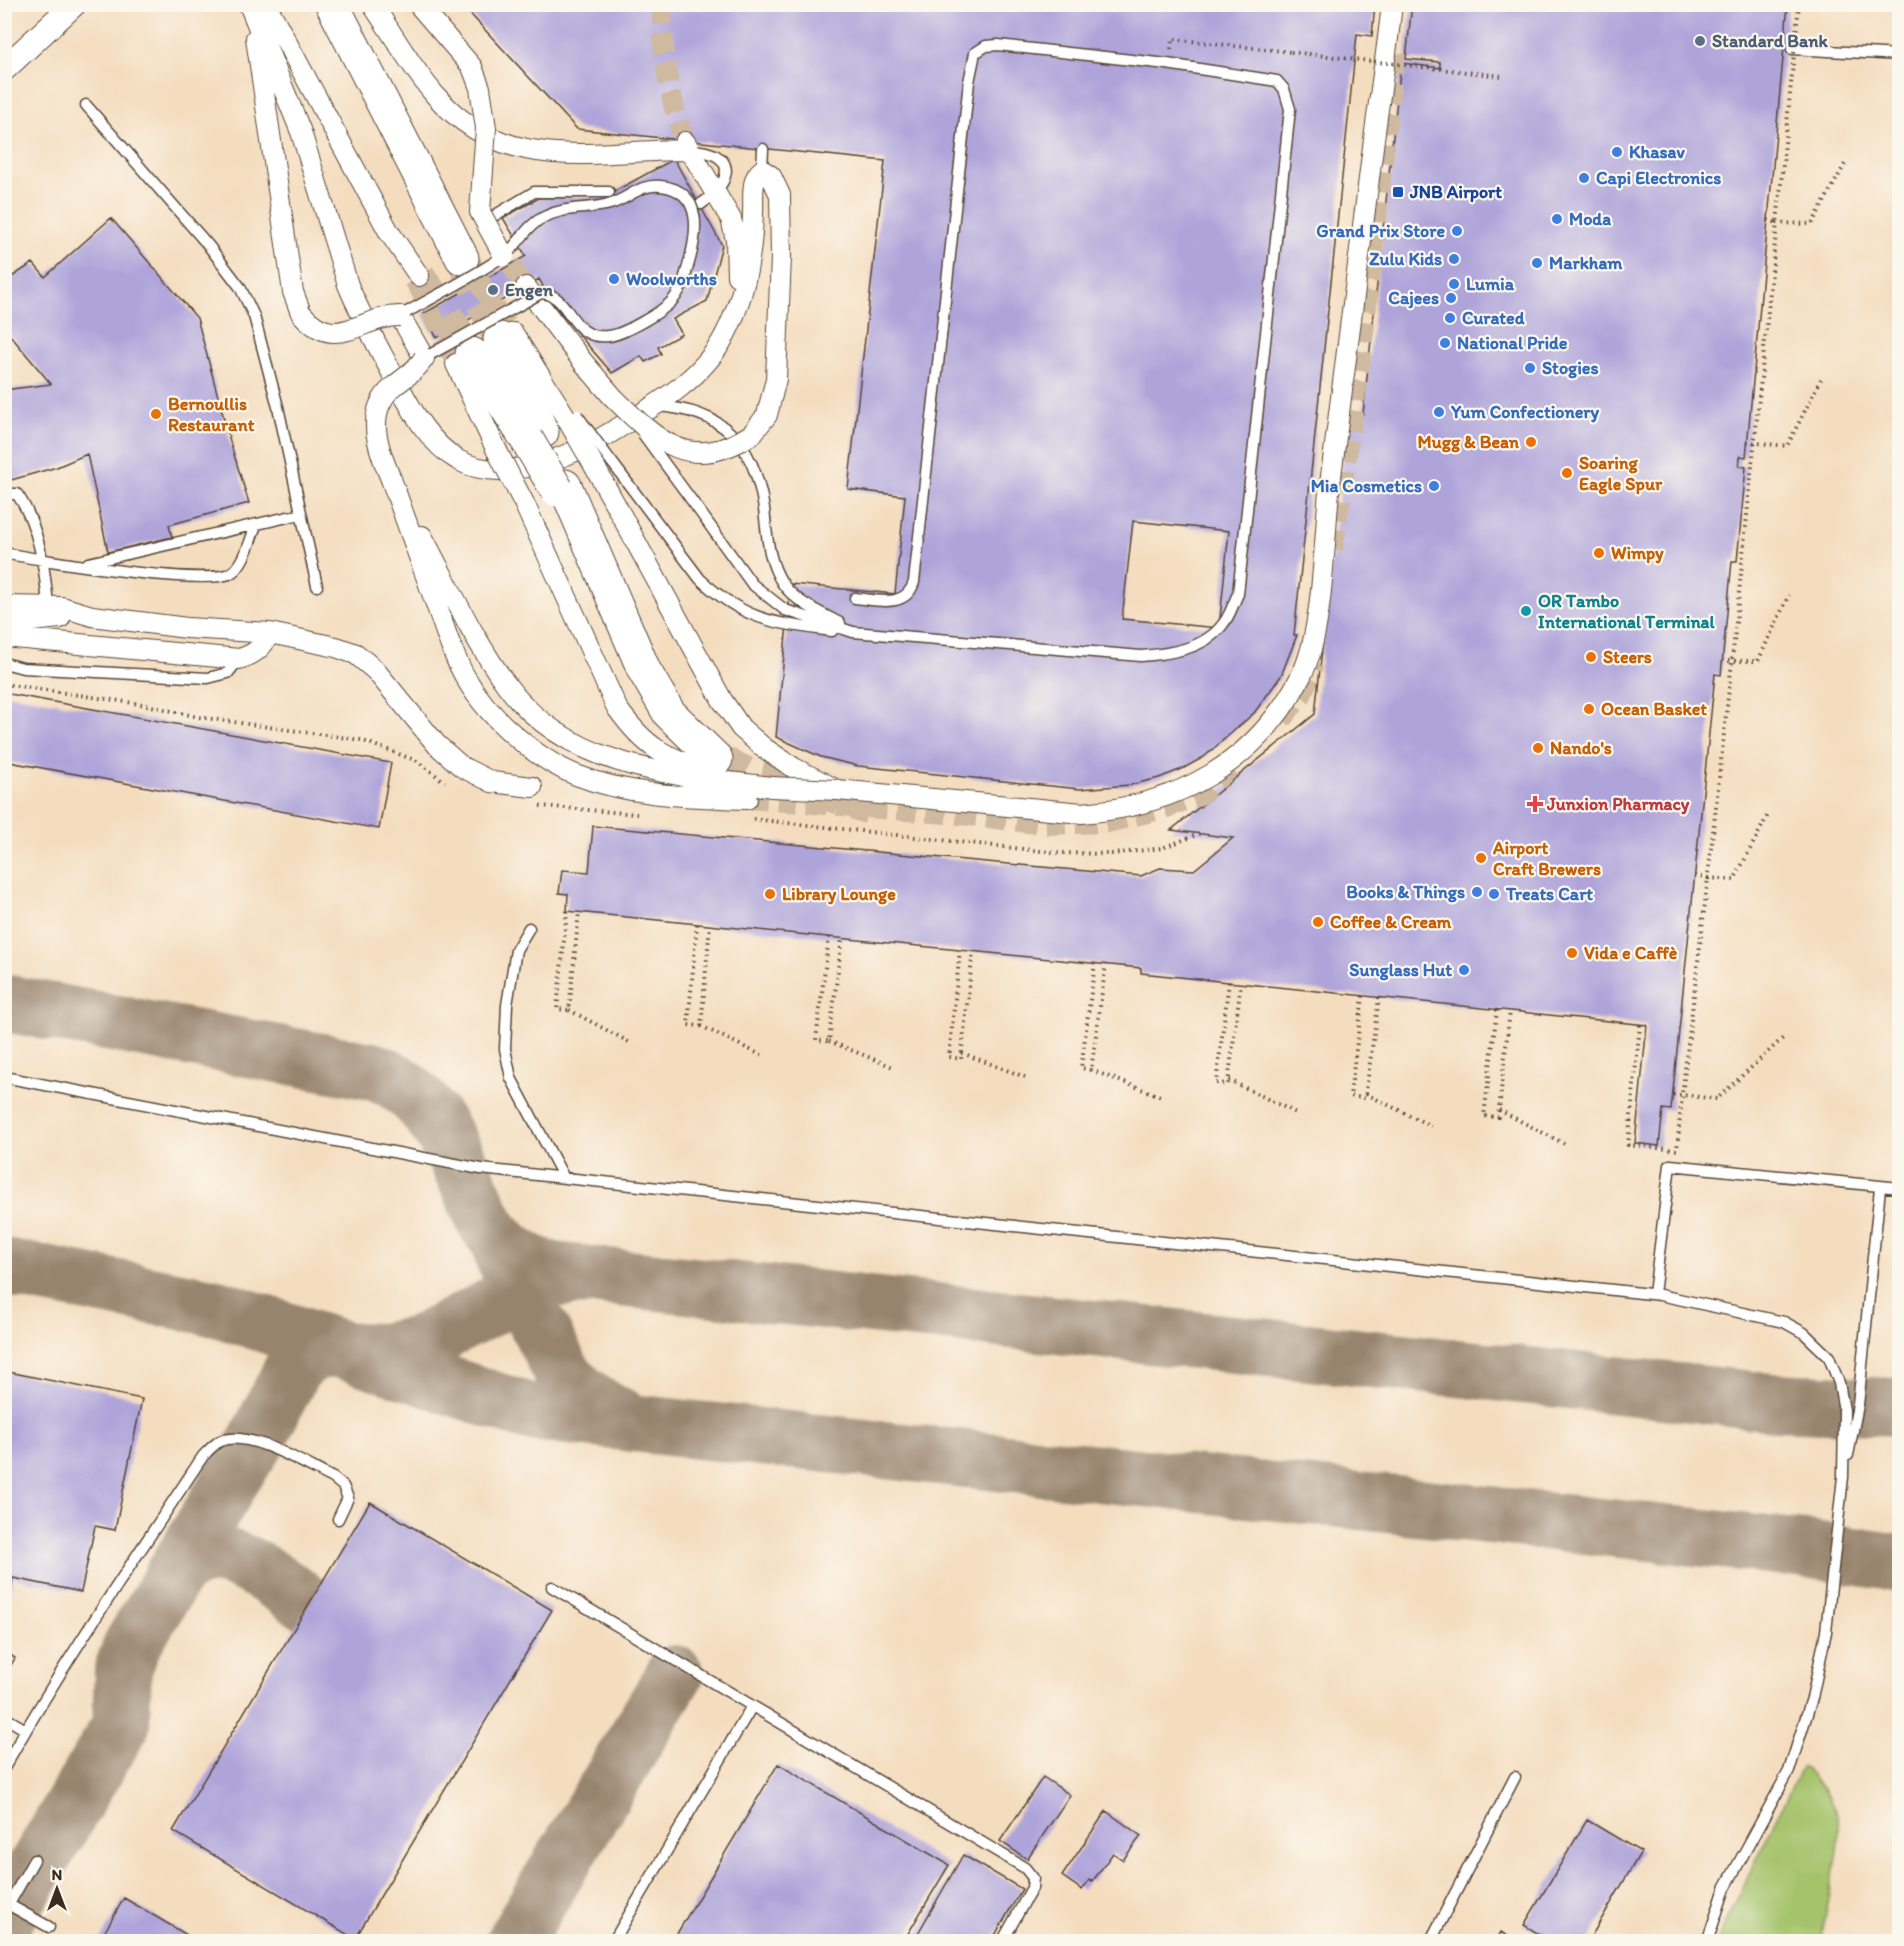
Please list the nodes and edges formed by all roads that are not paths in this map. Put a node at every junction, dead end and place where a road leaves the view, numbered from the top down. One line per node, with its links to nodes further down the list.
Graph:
1 (74, 4): 9 (street)
2 (332, 4): 15 (highway)
3 (372, 4): 20 (street)
4 (418, 4): 14 (street, bridge)
5 (1392, 4): 49 (street)
6 (256, 9): 17 (street); 19 (street, bridge); 24 (street)
7 (1792, 49): 8 (lane)
8 (1899, 55)
9 (4, 69)
10 (86, 105): 29 (lane)
11 (763, 149): 12 (lane)
12 (762, 170): 20 (street); 23 (street, bridge)
13 (609, 192): 14 (lane)
14 (484, 222): 16 (street, bridge)
15 (462, 258)
16 (507, 260): 18 (lane, bridge); 19 (lane, bridge)
17 (418, 280)
18 (529, 291): 22 (lane, bridge); 23 (street)
19 (400, 316): 22 (street)
20 (729, 328): 24 (street)
21 (493, 349): 25 (highway); 25 (street)
22 (424, 358): 27 (street, bridge)
23 (612, 396): 40 (lane, bridge)
24 (653, 406): 42 (lane)
25 (542, 431): 26 (street, bridge); 46 (highway, bridge); 48 (street, bridge)
26 (604, 465): 40 (lane); 49 (street)
27 (391, 480): 48 (street); 50 (street)
28 (4, 494): 32 (lane)
29 (301, 514): 30 (lane); 34 (lane)
30 (256, 525): 33 (lane); 33 (lane)
31 (4, 553): 32 (lane)
32 (43, 559): 33 (lane); 37 (lane)
33 (77, 566)
34 (317, 586)
35 (855, 598): 42 (lane)
36 (4, 606): 37 (street)
37 (48, 606): 38 (street)
38 (92, 616): 39 (street); 41 (street)
39 (4, 624)
40 (853, 632): 42 (lane)
41 (270, 633): 44 (street); 47 (street)
42 (869, 633)
43 (4, 637): 44 (street)
44 (239, 659): 45 (lane)
45 (4, 663)
46 (716, 759)
47 (532, 787)
48 (772, 787): 49 (street, bridge)
49 (837, 790)
50 (747, 799)
51 (528, 928): 53 (lane)
52 (4, 1077): 53 (lane)
53 (564, 1178): 56 (lane)
54 (1881, 1188): 55 (lane); 56 (lane); 57 (lane)
55 (1899, 1188)
56 (1657, 1294): 57 (lane)
57 (1843, 1477): 71 (lane)
58 (338, 1519): 62 (lane)
59 (552, 1587): 60 (lane)
60 (752, 1706): 68 (lane); 69 (lane)
61 (4, 1717): 62 (lane)
62 (26, 1730): 63 (lane)
63 (4, 1768)
64 (1515, 1777): 70 (lane)
65 (34, 1860): 66 (lane)
66 (7, 1903): 67 (lane)
67 (49, 1927)
68 (613, 1941)
69 (1002, 1941)
70 (1430, 1941)
71 (1707, 1941)

